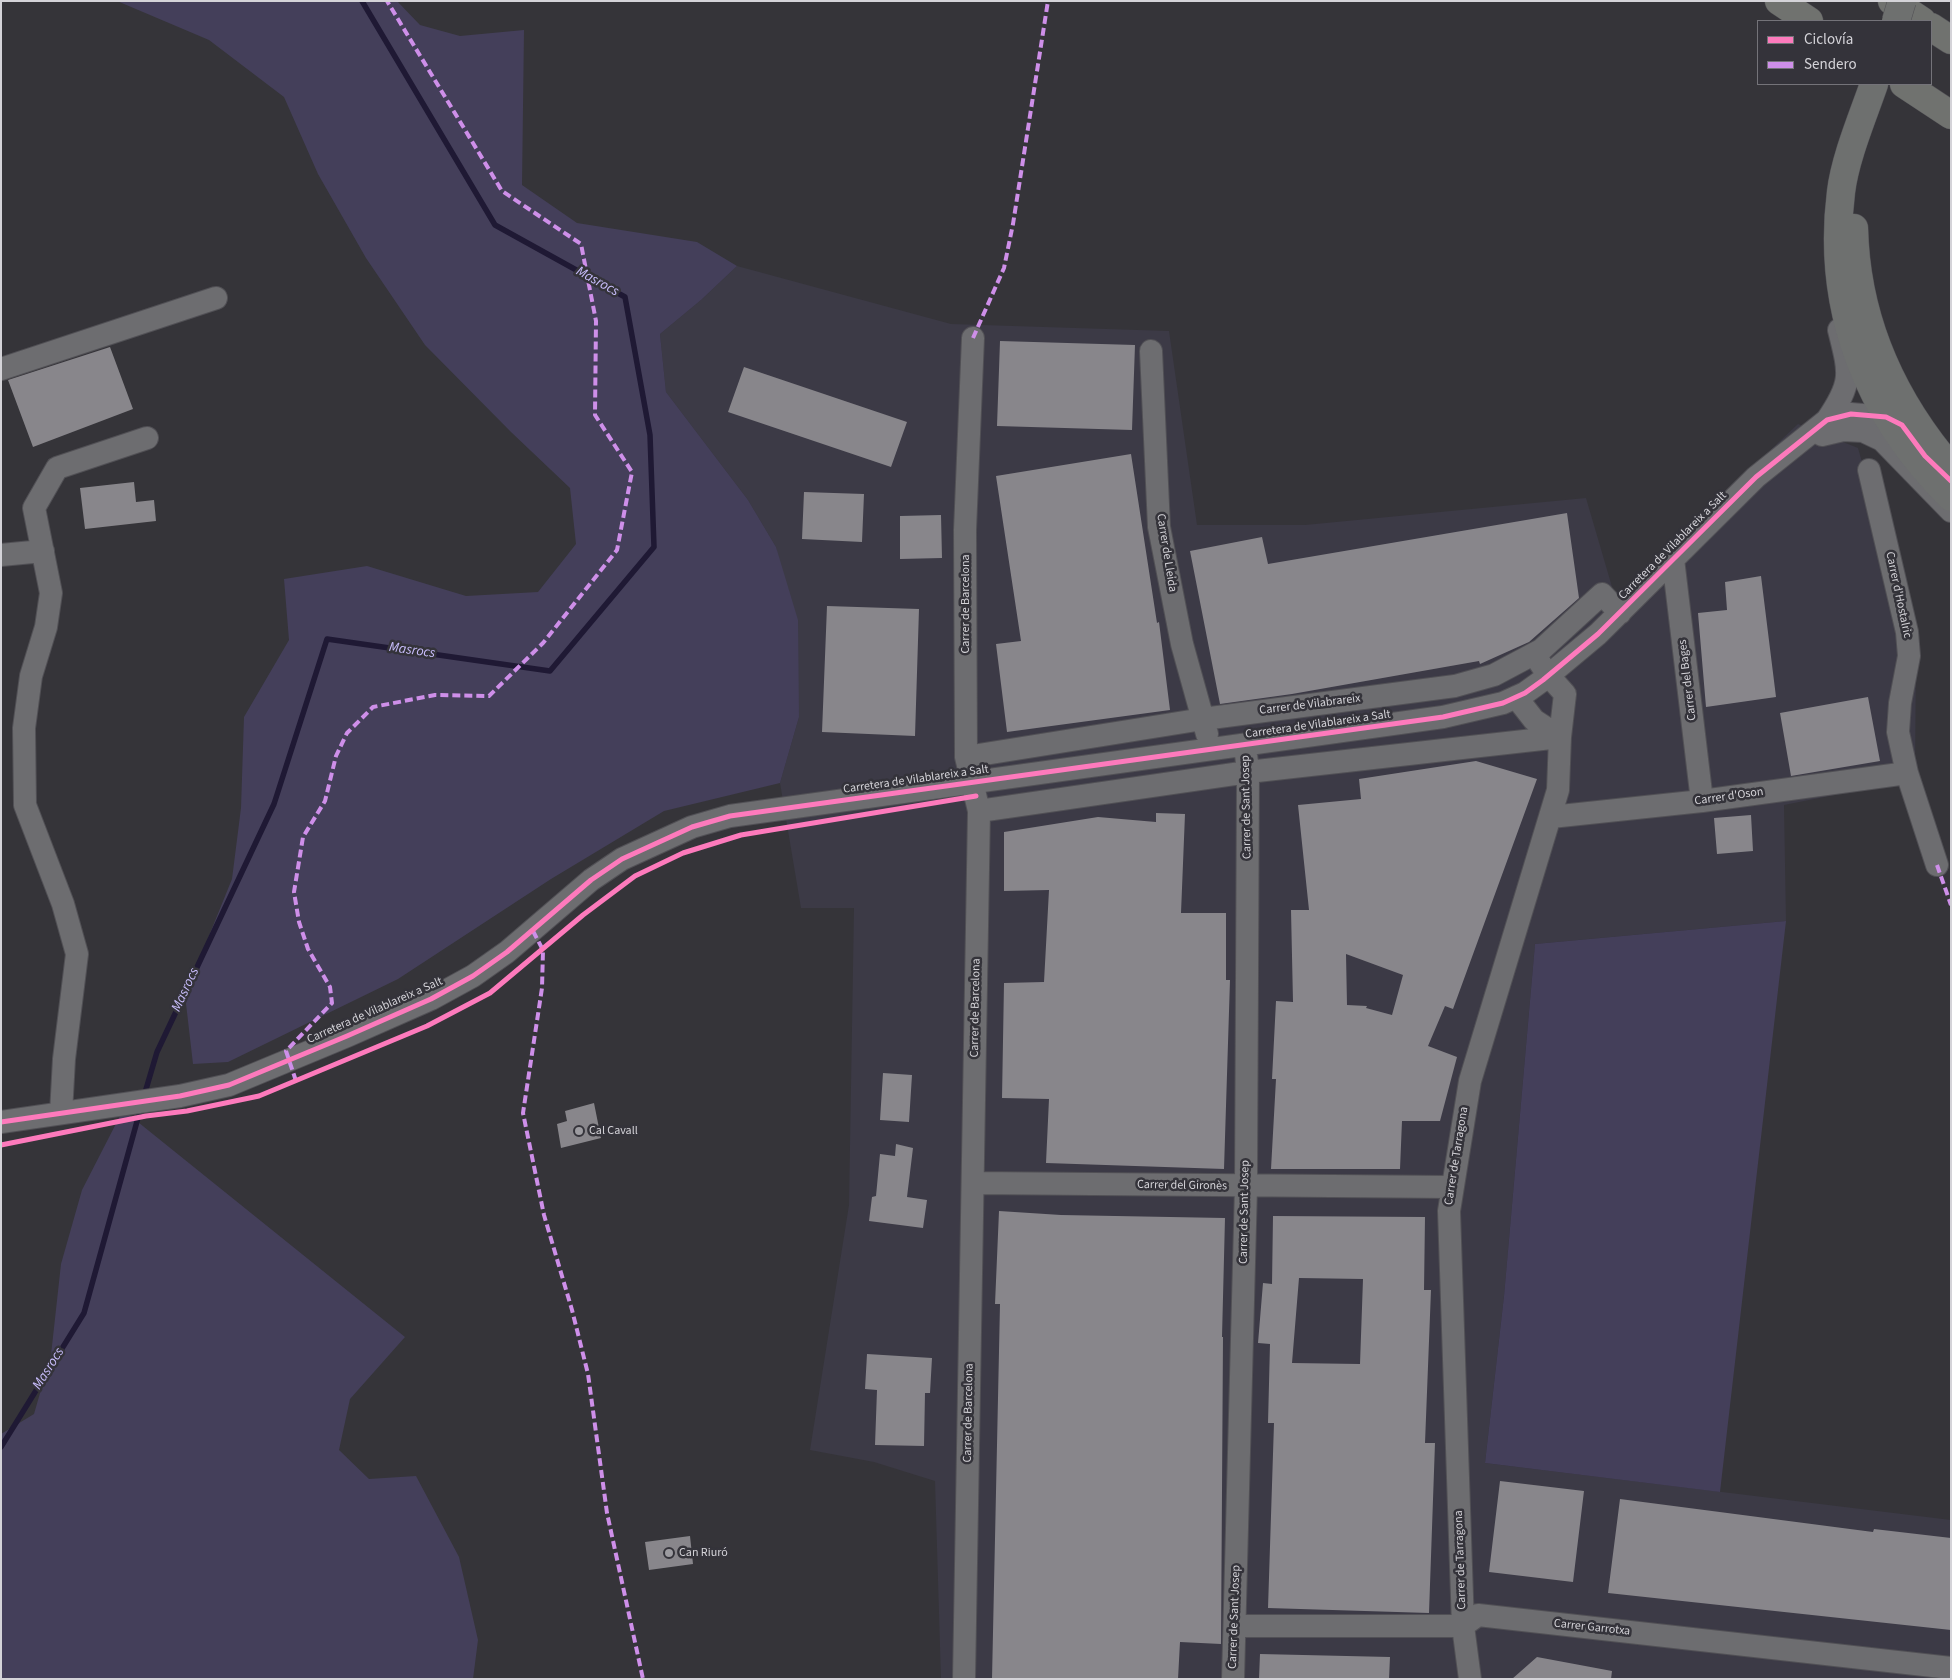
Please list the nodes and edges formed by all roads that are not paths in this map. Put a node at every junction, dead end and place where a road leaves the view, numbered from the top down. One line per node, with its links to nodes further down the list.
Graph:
1 (1779, 1): 4 (highway)
2 (1892, 1): 6 (highway)
3 (1902, 1): 5 (main road, bridge)
4 (1808, 20)
5 (1896, 20)
6 (1920, 20)
7 (1932, 28): 8 (highway)
8 (1951, 40)
9 (1874, 85): 12 (main road)
10 (1906, 85): 11 (highway)
11 (1951, 115)
12 (1855, 141): 13 (main road); 22 (main road)
13 (1841, 192): 18 (main road); 19 (street)
14 (216, 298): 17 (street)
15 (973, 338): 40 (street, Carrer de Barcelona)
16 (1151, 351): 36 (street, Carrer de Lleida)
17 (1, 369)
18 (1886, 416): 19 (street); 24 (street); 25 (main road)
19 (1827, 420): 21 (street, Carretera de Vilablareix a Salt)
20 (147, 438): 27 (street)
21 (1804, 439): 26 (street); 29 (street, Carretera de Vilablareix a Salt)
22 (1951, 468)
23 (1869, 470): 42 (street, Carrer d'Hostalric)
24 (1951, 481)
25 (1951, 497)
26 (1951, 511)
27 (43, 551): 28 (street); 48 (street)
28 (1, 555)
29 (1673, 559): 30 (street, Carretera de Vilablareix a Salt); 44 (street, Carrer del Bages)
30 (1620, 613): 31 (street, Carretera de Vilablareix a Salt); 32 (street, Carrer de Vilabrareix)
31 (1584, 647): 33 (street, Carretera de Vilablareix a Salt); 34 (street, Carrer de Tarragona)
32 (1534, 654): 33 (street); 36 (street, Carrer de Vilabrareix)
33 (1548, 676): 34 (street); 35 (street, Carretera de Vilablareix a Salt)
34 (1566, 694): 37 (street, Carrer de Tarragona)
35 (1516, 697): 37 (street); 38 (street, Carretera de Vilablareix a Salt)
36 (1203, 719): 39 (street, Carrer de Lleida); 40 (street, Carrer de Vilabrareix)
37 (1560, 737): 41 (street); 46 (street, Carrer de Tarragona)
38 (1245, 745): 39 (street, Carretera de Vilablareix a Salt); 41 (street, Carrer de Sant Josep)
39 (1211, 749): 43 (street, Carretera de Vilablareix a Salt)
40 (966, 757): 43 (street, Carrer de Barcelona)
41 (1248, 772): 45 (street); 51 (street, Carrer de Sant Josep)
42 (1907, 773): 44 (street, Carrer d'Oson); 47 (street, Carrer d'Hostalric)
43 (973, 782): 45 (street, Carrer de Barcelona); 48 (street, Carretera de Vilablareix a Salt)
44 (1702, 801): 46 (street, Carrer d'Oson)
45 (979, 811): 50 (street, Carrer de Barcelona)
46 (1551, 817): 52 (street, Carrer de Tarragona)
47 (1937, 865)
48 (61, 1113): 49 (street, Carretera de Vilablareix a Salt)
49 (1, 1122)
50 (973, 1183): 51 (street, Carrer del Gironès); 56 (street, Carrer de Barcelona)
51 (1246, 1187): 52 (street, Carrer del Gironès); 53 (street, Carrer de Sant Josep)
52 (1451, 1187): 54 (street, Carrer de Tarragona)
53 (1235, 1626): 54 (street, Carrer Garrotxa); 57 (street, Carrer de Sant Josep)
54 (1463, 1626): 55 (street, Carrer Garrotxa); 58 (street, Carrer de Tarragona)
55 (1951, 1668)
56 (964, 1679)
57 (1233, 1679)
58 (1470, 1679)

